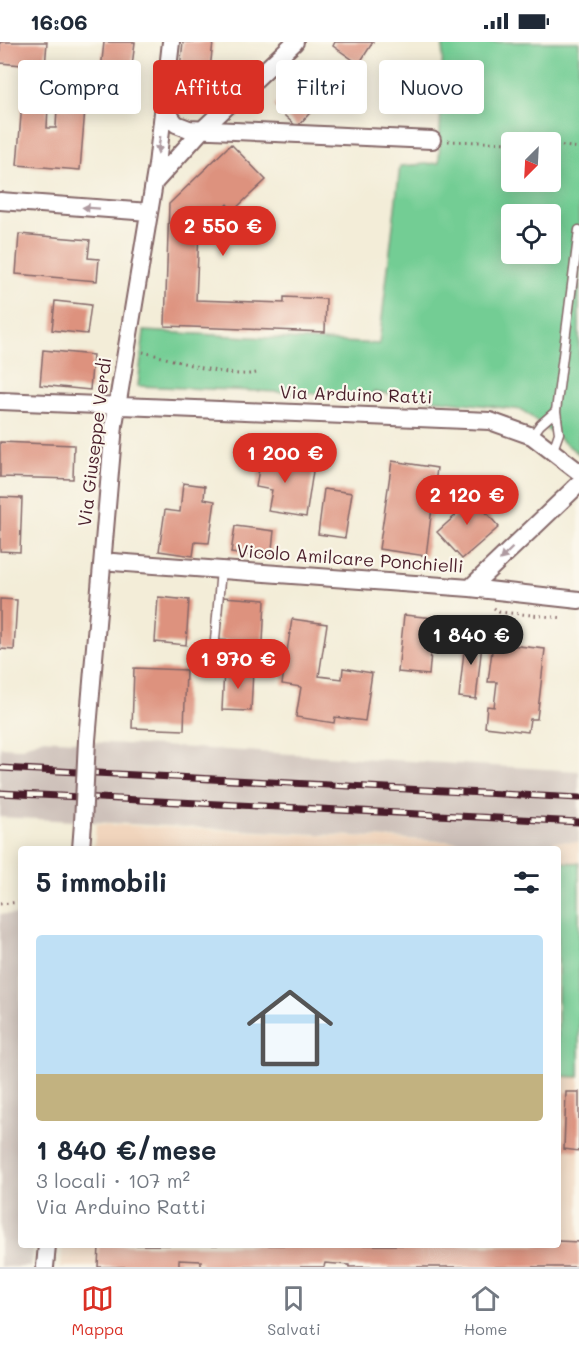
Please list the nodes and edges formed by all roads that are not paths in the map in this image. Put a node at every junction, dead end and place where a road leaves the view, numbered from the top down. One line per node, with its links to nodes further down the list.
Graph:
1 (171, 42): 3 (street, Via Giuseppe Verdi)
2 (295, 42): 6 (street)
3 (169, 60)
4 (163, 114): 8 (street, Via Giuseppe Verdi, one-way to 8)
5 (169, 114): 6 (street)
6 (202, 130): 7 (street); 8 (street)
7 (432, 140)
8 (154, 183): 10 (street, Via Giuseppe Verdi)
9 (0, 201): 10 (street, one-way to 9)
10 (149, 212): 13 (street, Via Giuseppe Verdi)
11 (579, 230): 14 (lane)
12 (0, 400): 13 (street, Via Arduino Ratti)
13 (117, 406): 15 (street, Via Arduino Ratti); 24 (street, Via Giuseppe Verdi, bridge)
14 (556, 411): 15 (lane); 16 (lane)
15 (532, 436): 16 (street, Via Arduino Ratti)
16 (553, 450): 17 (street, Via Arduino Ratti)
17 (579, 472)
18 (579, 484): 21 (street, Vicolo Amilcare Ponchielli, one-way to 21)
19 (113, 562): 20 (street, Vicolo Amilcare Ponchielli)
20 (221, 569): 21 (street, Vicolo Amilcare Ponchielli); 23 (lane, Vicolo Amilcare Ponchielli)
21 (470, 588): 22 (street)
22 (579, 600)
23 (214, 652)
24 (81, 846)
25 (47, 1248): 26 (street)
26 (45, 1267)

